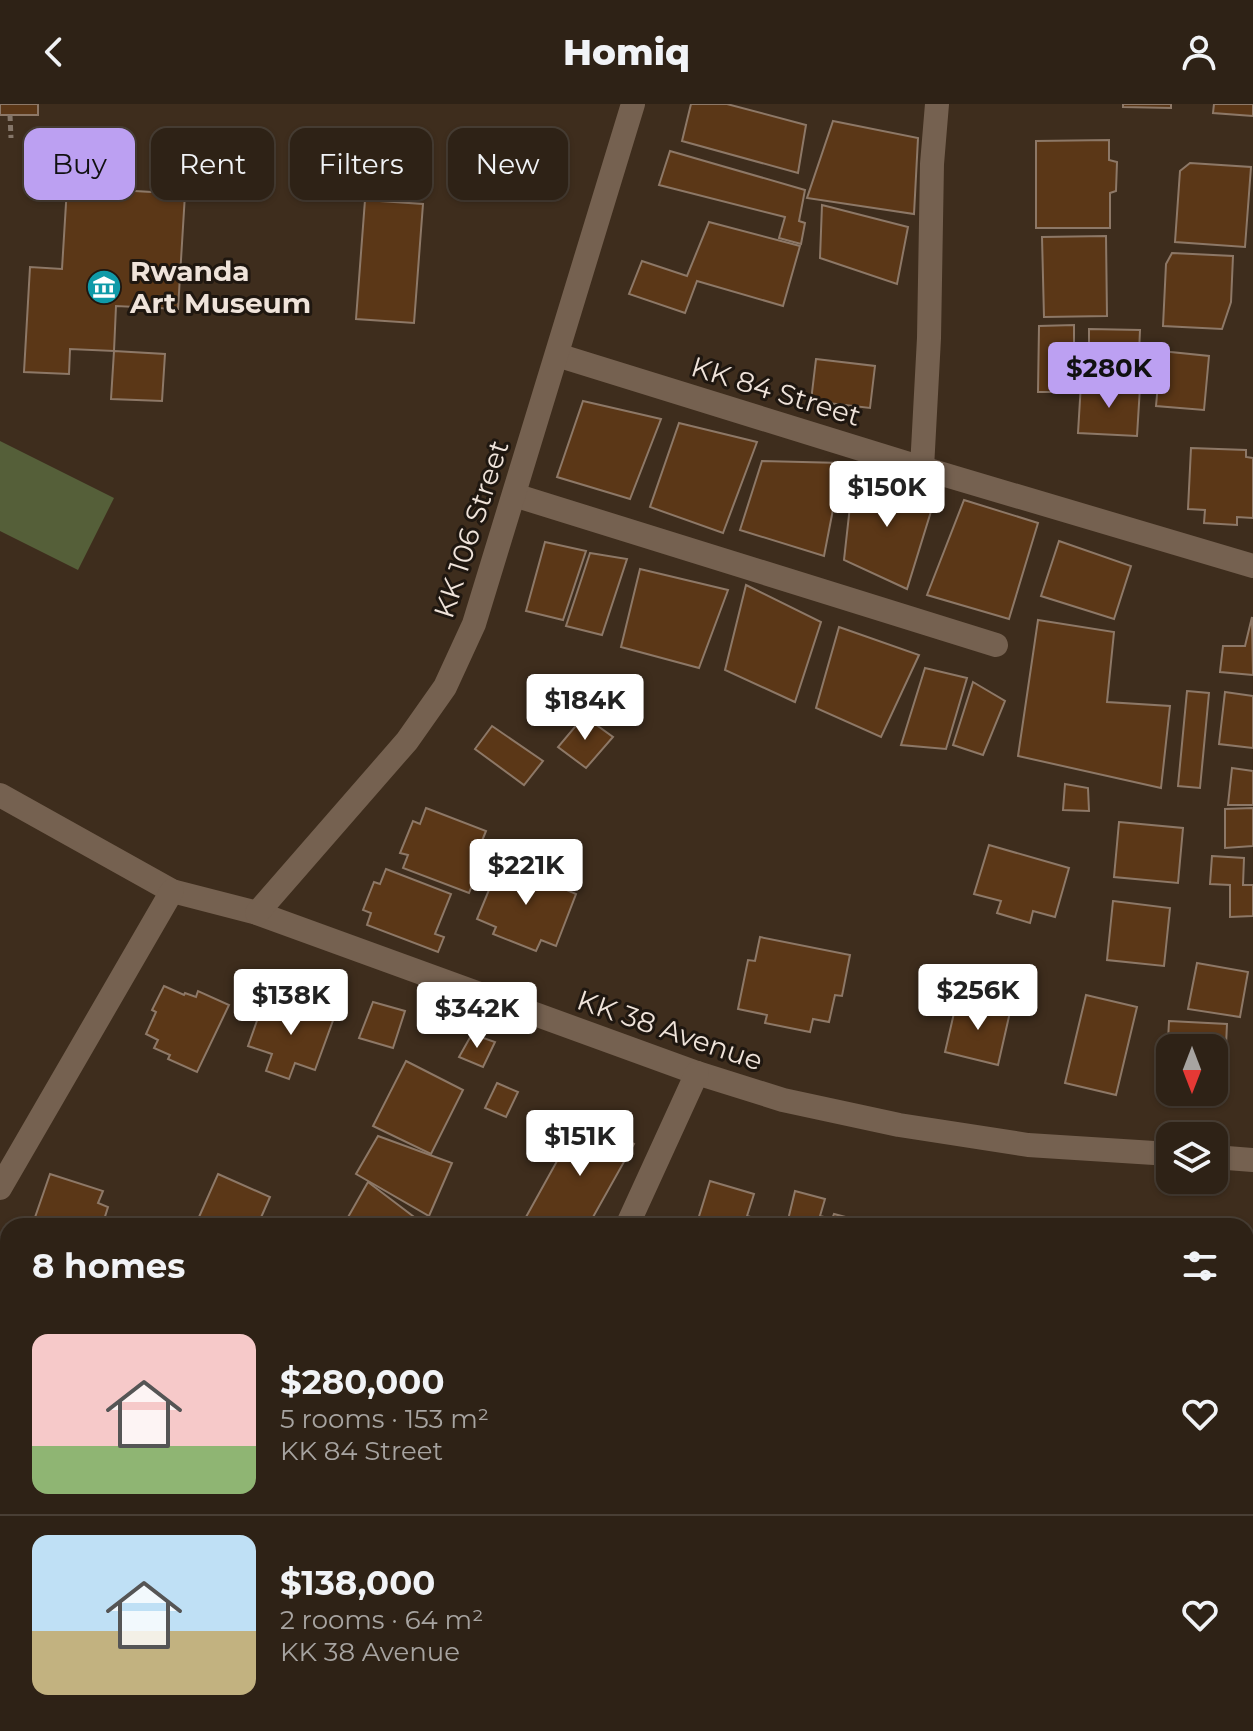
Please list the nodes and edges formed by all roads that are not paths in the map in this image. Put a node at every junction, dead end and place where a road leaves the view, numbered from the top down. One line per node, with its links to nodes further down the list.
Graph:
1 (633, 104): 3 (street, KK 106 Street)
2 (937, 104): 4 (street)
3 (557, 355): 4 (street, KK 84 Street); 5 (street, KK 106 Street)
4 (922, 468): 6 (street, KK 84 Street)
5 (514, 495): 7 (street); 10 (street, KK 106 Street)
6 (1253, 566)
7 (996, 645)
8 (0, 795): 9 (street, KK 38 Avenue)
9 (172, 891): 10 (street, KK 38 Avenue); 15 (street)
10 (257, 913): 11 (street, KK 38 Avenue)
11 (697, 1073): 12 (street, KK 38 Avenue); 16 (street)
12 (1156, 1153)
13 (1228, 1158): 14 (street)
14 (1253, 1160)
15 (0, 1188)
16 (631, 1218)

